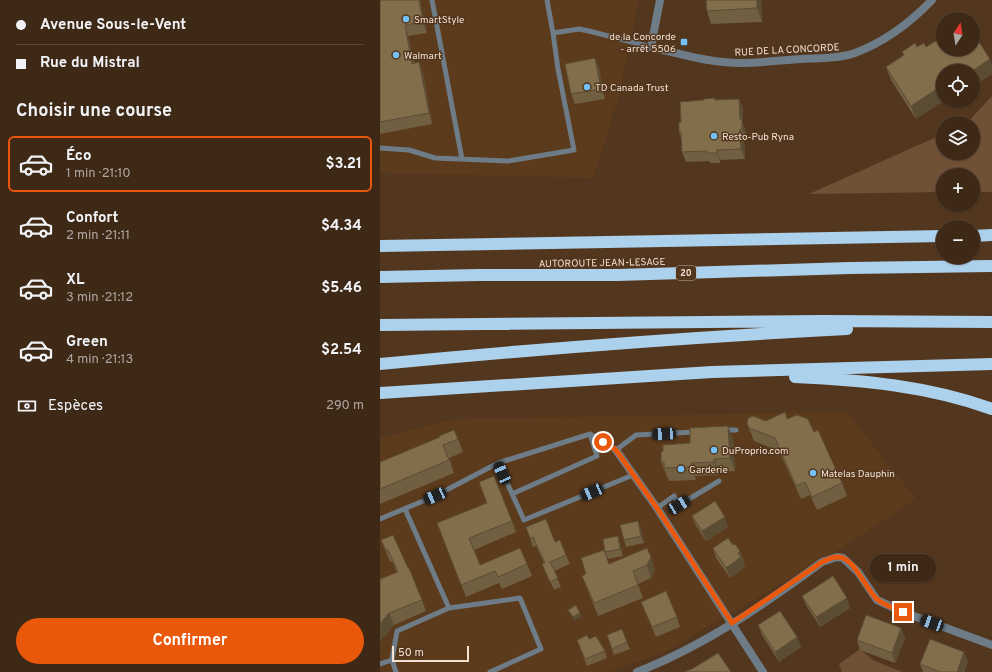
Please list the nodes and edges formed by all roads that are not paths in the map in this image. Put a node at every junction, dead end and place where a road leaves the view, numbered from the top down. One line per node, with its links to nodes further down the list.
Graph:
1 (432, 0): 8 (lane)
2 (547, 0): 5 (lane)
3 (660, 0): 6 (street)
4 (932, 0): 6 (street, RUE DE LA CONCORDE)
5 (554, 33): 6 (lane); 8 (lane)
6 (651, 47)
7 (380, 148): 8 (lane)
8 (462, 159)
9 (936, 236): 12 (highway)
10 (980, 236): 11 (highway)
11 (992, 236)
12 (380, 246)
13 (992, 266): 14 (highway, AUTOROUTE JEAN-LESAGE / 20)
14 (380, 277)
15 (965, 322): 16 (highway); 17 (highway); 18 (highway)
16 (992, 322)
17 (380, 325)
18 (380, 364)
19 (992, 364): 20 (highway)
20 (712, 372): 21 (highway); 24 (highway)
21 (449, 388): 22 (highway); 23 (highway)
22 (380, 393)
23 (380, 399)
24 (992, 409)
25 (736, 430): 26 (lane)
26 (721, 431)
27 (698, 432): 29 (lane)
28 (590, 434): 29 (lane); 30 (lane); 33 (lane)
29 (616, 450): 31 (street)
30 (498, 463): 33 (lane); 35 (lane)
31 (634, 475): 33 (lane); 34 (street)
32 (719, 481): 34 (lane)
33 (512, 494)
34 (657, 508): 38 (street)
35 (405, 509): 36 (lane); 37 (lane)
36 (380, 519)
37 (449, 608): 40 (lane); 43 (lane)
38 (732, 623): 39 (street); 44 (street); 45 (street)
39 (992, 645)
40 (392, 660): 41 (lane); 42 (lane)
41 (380, 664)
42 (396, 672)
43 (490, 672)
44 (637, 672)
45 (764, 672)

